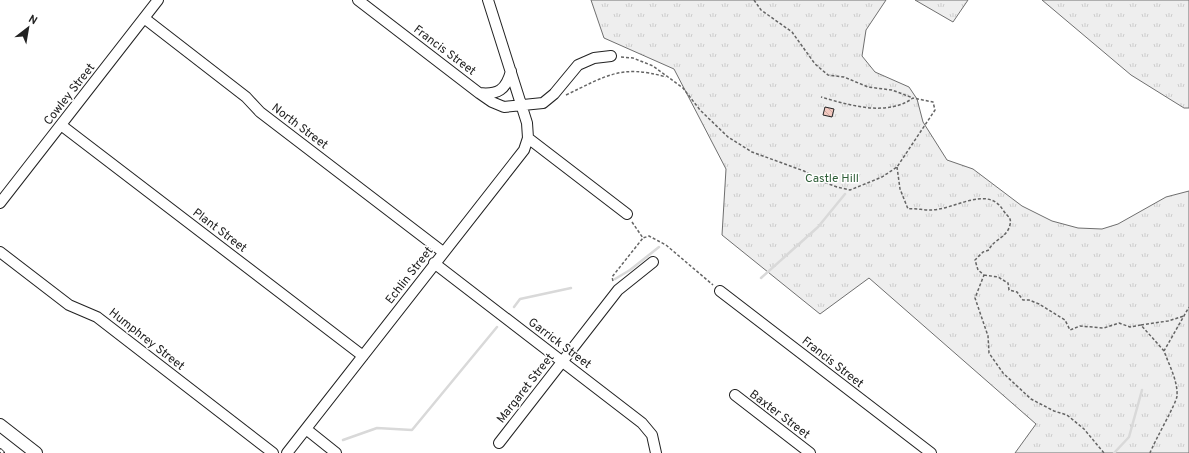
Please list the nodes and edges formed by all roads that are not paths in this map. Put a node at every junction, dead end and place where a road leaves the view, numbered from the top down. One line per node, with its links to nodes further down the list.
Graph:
1 (158, 0): 4 (street, Cowley Street)
2 (358, 0): 7 (street, Francis Street)
3 (488, 0): 6 (street)
4 (144, 18): 9 (street, Cowley Street); 14 (street, North Street)
5 (611, 56): 8 (street, Francis Street)
6 (511, 71): 7 (street); 8 (street)
7 (479, 93): 8 (street, Francis Street)
8 (522, 106): 10 (street)
9 (61, 125): 11 (street, Cowley Street); 18 (street, Plant Street)
10 (528, 138): 12 (street); 14 (street, Echlin Street)
11 (0, 204)
12 (627, 214)
13 (0, 252): 25 (street, Humphrey Street)
14 (443, 252): 16 (street, Echlin Street)
15 (653, 262): 19 (street, Margaret Street)
16 (434, 263): 18 (street, Echlin Street); 19 (street, Garrick Street)
17 (720, 291): 30 (street, Francis Street)
18 (363, 356): 22 (street, Echlin Street)
19 (562, 361): 23 (street, Margaret Street); 28 (street, Garrick Street)
20 (735, 395): 29 (street, Baxter Street)
21 (0, 425): 24 (main road)
22 (306, 429): 26 (street, Echlin Street); 27 (street)
23 (499, 443)
24 (36, 453)
25 (273, 453)
26 (288, 453)
27 (336, 453)
28 (656, 453)
29 (810, 453)
30 (931, 453)

